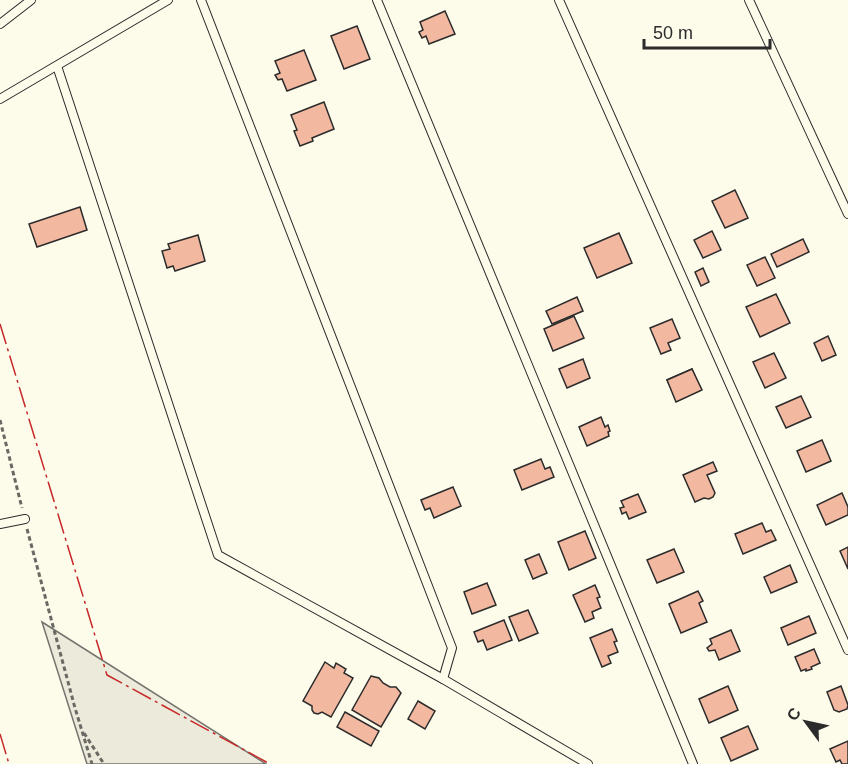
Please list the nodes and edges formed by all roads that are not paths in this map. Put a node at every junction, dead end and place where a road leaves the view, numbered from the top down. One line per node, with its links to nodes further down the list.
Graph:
1 (31, 0): 7 (lane)
2 (168, 0): 8 (lane)
3 (201, 0): 14 (lane)
4 (377, 0): 16 (lane)
5 (559, 0): 13 (lane)
6 (749, 0): 10 (lane)
7 (0, 24)
8 (57, 66): 9 (lane); 14 (lane)
9 (0, 99)
10 (848, 214)
11 (25, 519): 12 (lane)
12 (0, 525)
13 (848, 650)
14 (443, 679): 15 (lane)
15 (588, 764)
16 (693, 764)

